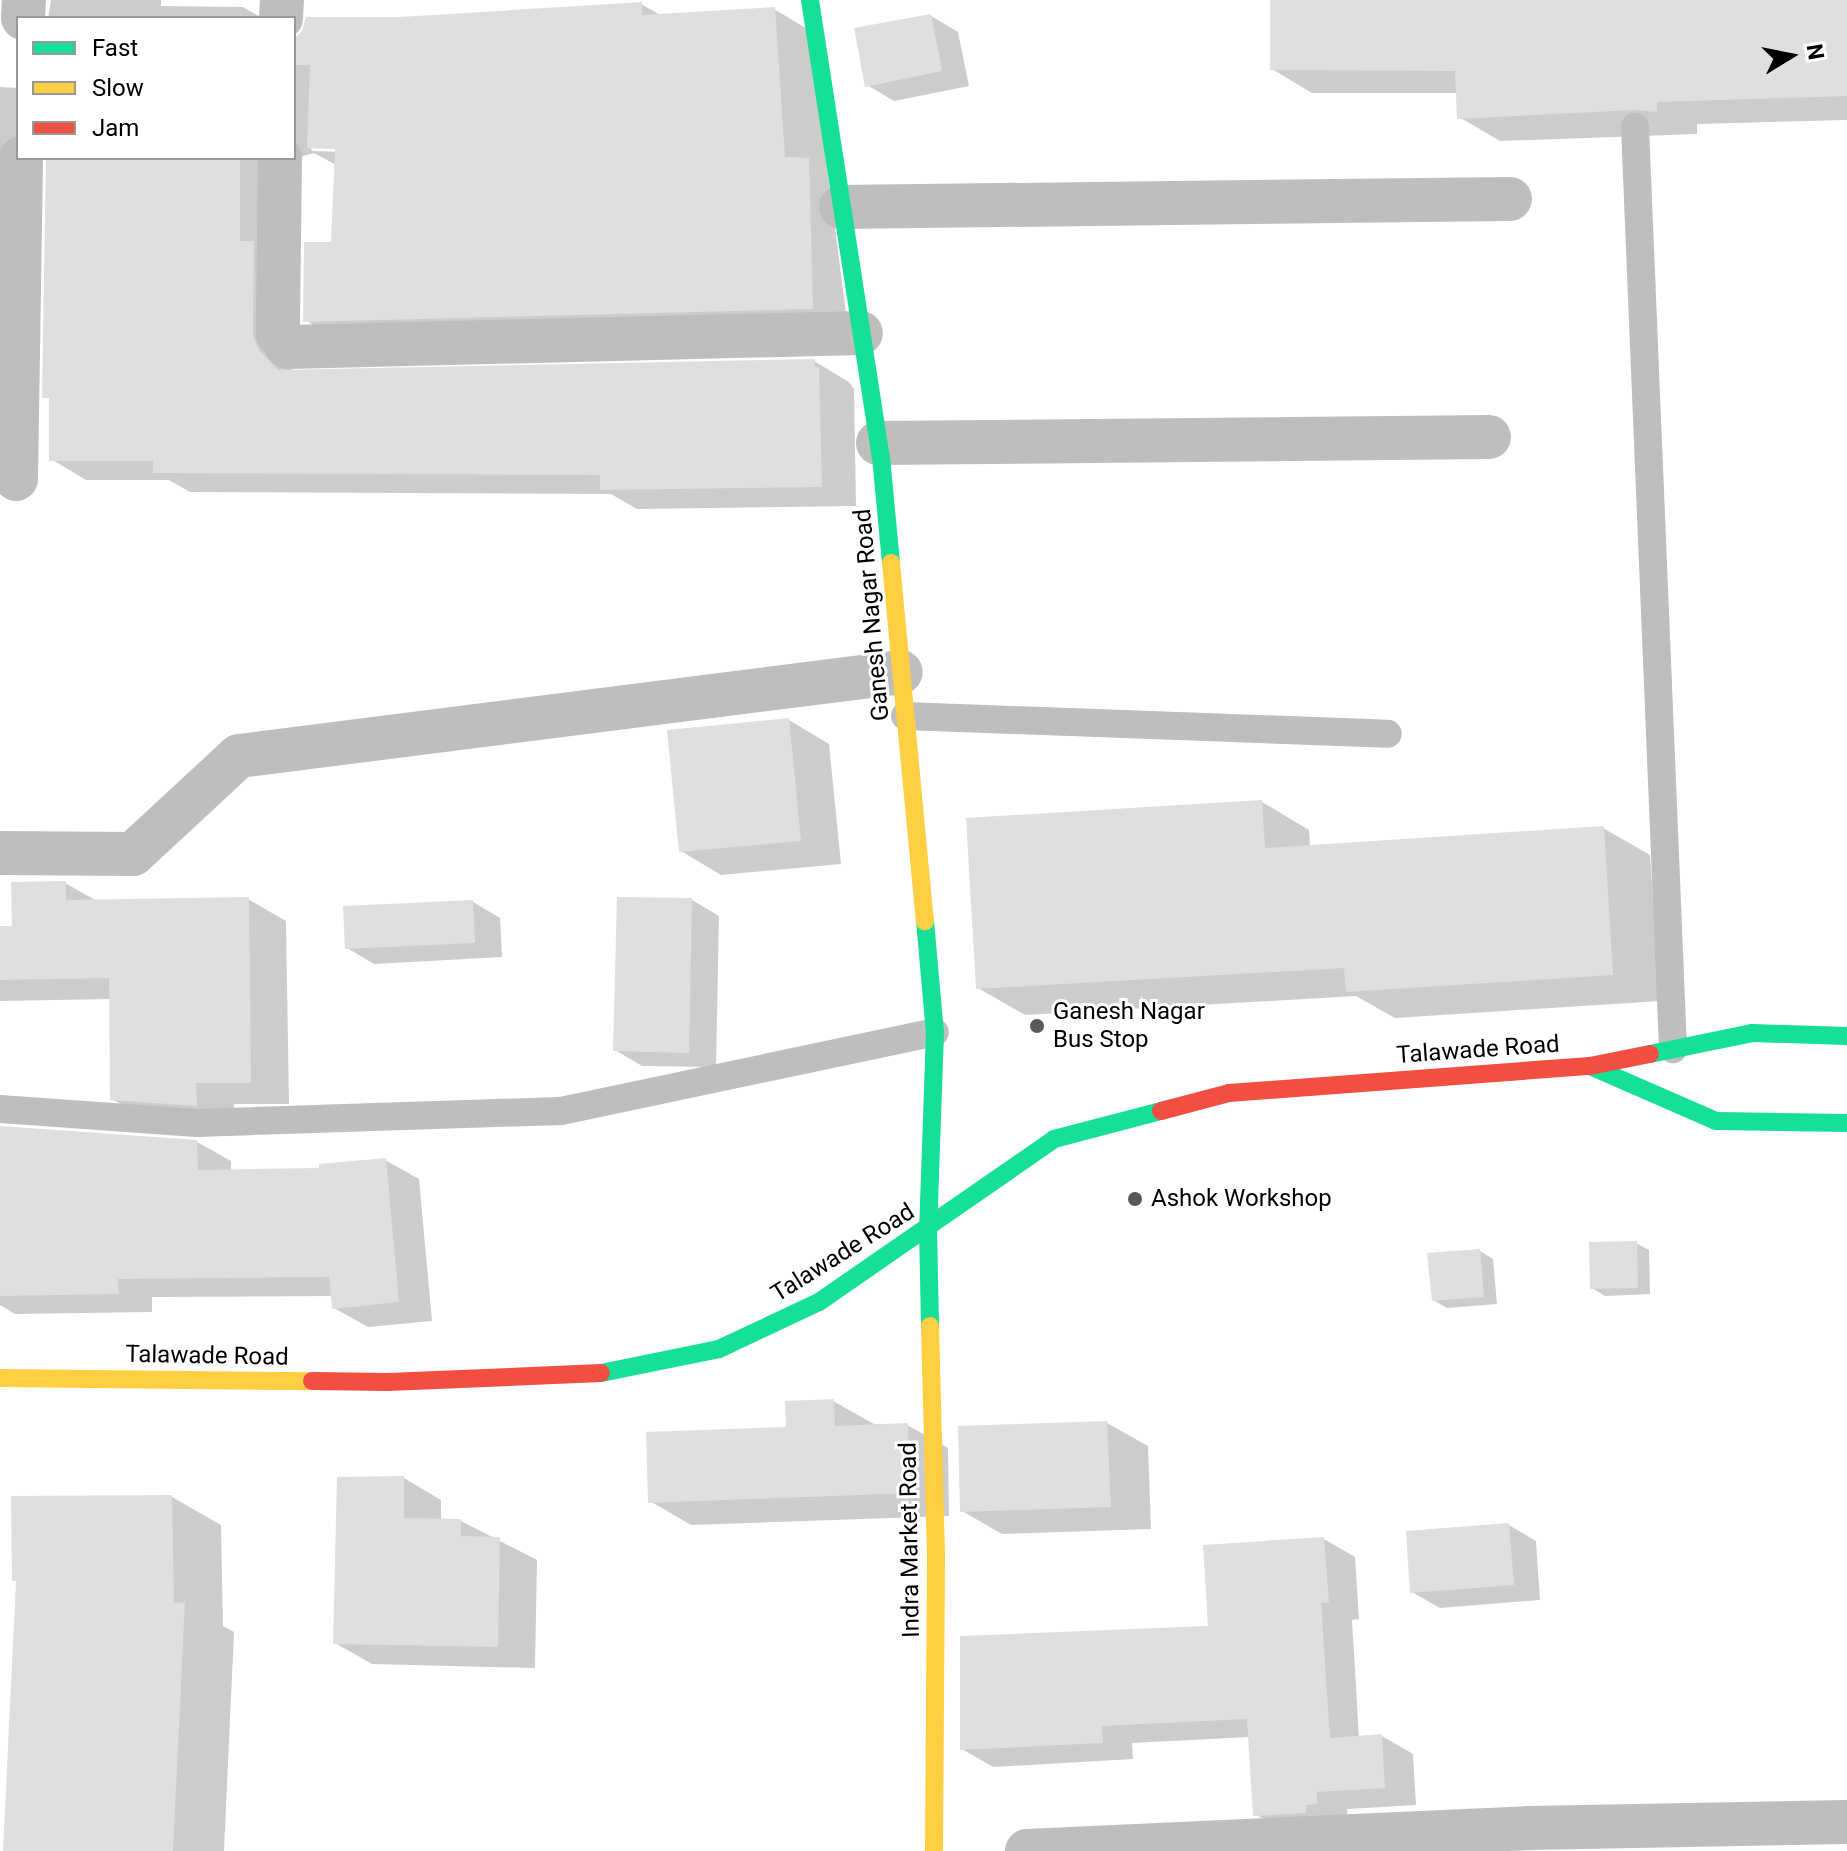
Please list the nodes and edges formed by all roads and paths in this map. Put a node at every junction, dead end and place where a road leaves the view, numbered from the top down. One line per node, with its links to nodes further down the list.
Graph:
1 (810, 0): 6 (main road, Ganesh Nagar Road)
2 (1635, 127): 17 (lane)
3 (21, 160): 10 (street)
4 (280, 160): 7 (street)
5 (1510, 199): 6 (street)
6 (841, 207): 7 (main road, Ganesh Nagar Road)
7 (861, 333): 9 (main road, Ganesh Nagar Road)
8 (1489, 437): 9 (street)
9 (878, 443): 11 (main road, Ganesh Nagar Road)
10 (16, 479)
11 (901, 672): 12 (main road, Ganesh Nagar Road); 14 (street)
12 (905, 716): 13 (lane); 15 (main road, Ganesh Nagar Road)
13 (1388, 734)
14 (0, 853)
15 (935, 1032): 19 (lane); 21 (main road, Ganesh Nagar Road)
16 (1847, 1036): 17 (main road, Talawade Road)
17 (1673, 1049): 18 (main road, Talawade Road)
18 (1590, 1066): 20 (main road, Talawade Road); 21 (main road, Talawade Road)
19 (0, 1109)
20 (1847, 1123)
21 (928, 1229): 22 (main road, Talawade Road); 24 (main road, Indra Market Road)
22 (0, 1378)
23 (1847, 1822): 25 (street)
24 (934, 1851)
25 (1027, 1851)

